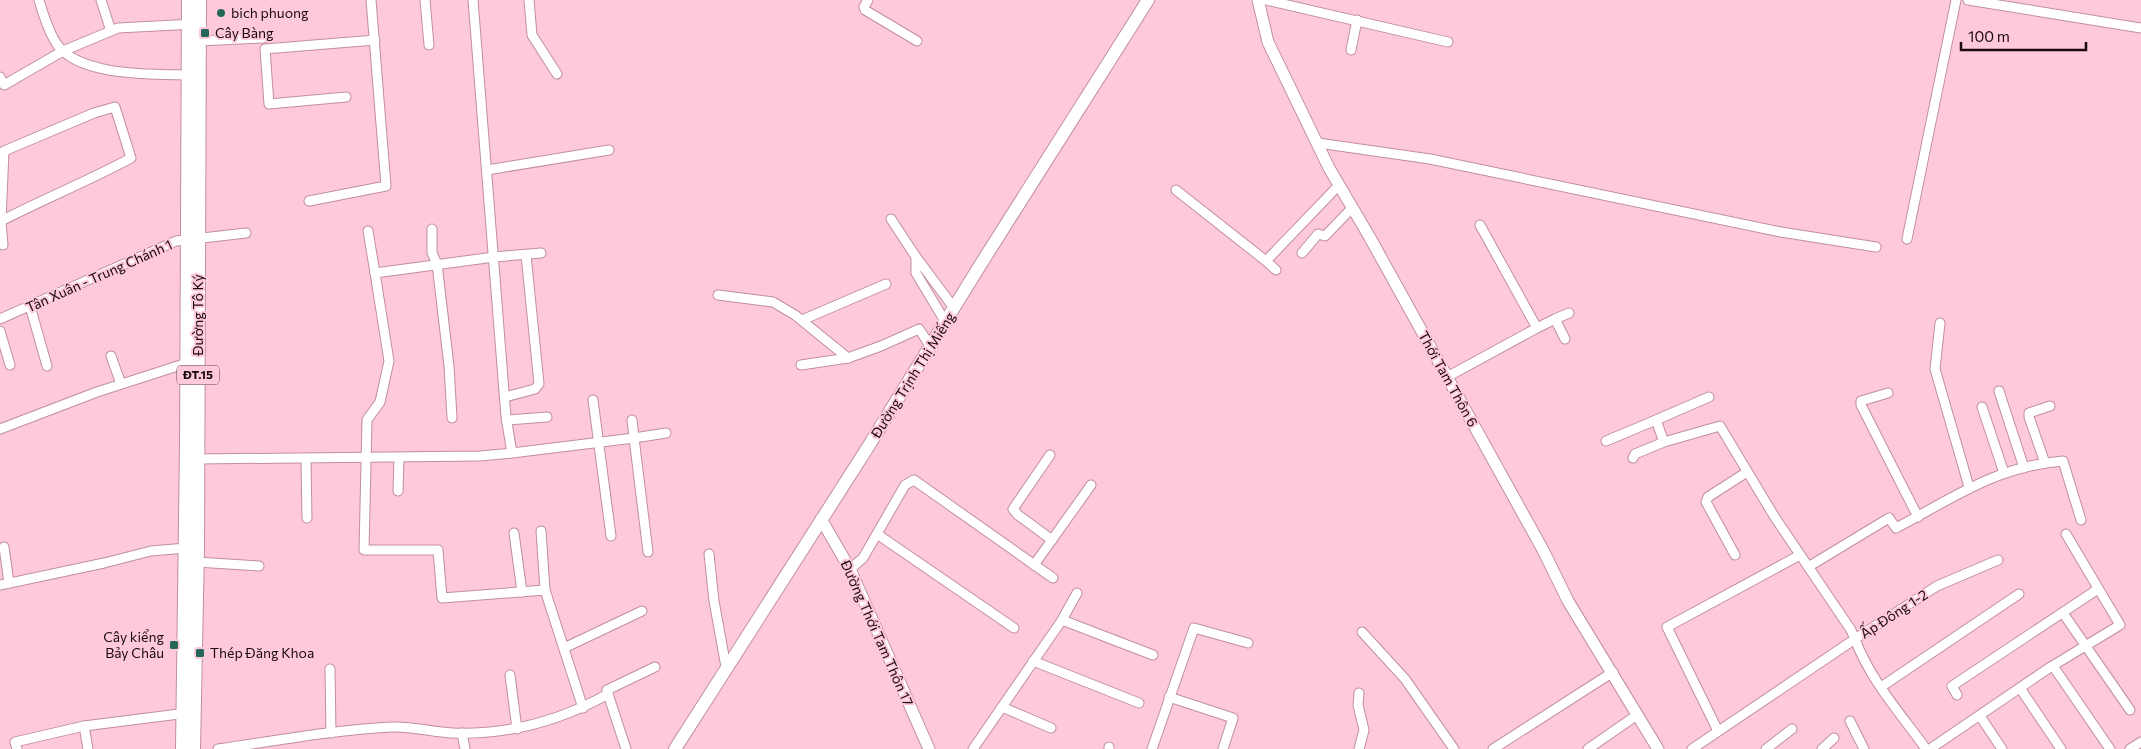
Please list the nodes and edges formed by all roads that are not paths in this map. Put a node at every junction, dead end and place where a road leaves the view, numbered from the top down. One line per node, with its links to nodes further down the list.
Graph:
1 (39, 0): 26 (street)
2 (101, 0): 18 (street)
3 (189, 0): 16 (main road, Đường Tô Ký / ĐT.15)
4 (199, 0): 16 (main road, Đường Tô Ký / ĐT.15)
5 (371, 0): 20 (street)
6 (425, 0): 24 (street)
7 (473, 0): 33 (street)
8 (529, 0): 27 (street)
9 (868, 0): 22 (street)
10 (1148, 0): 60 (main road, Đường Trịnh Thị Miếng)
11 (1258, 0): 31 (street, Thới Tam Thôn 6)
12 (1266, 0): 15 (street)
13 (1956, 0): 44 (street)
14 (1968, 0): 17 (street)
15 (1357, 20): 23 (street); 25 (street)
16 (194, 24): 18 (street); 21 (main road, Đường Tô Ký / ĐT.15); 28 (main road, Đường Tô Ký / ĐT.15)
17 (2141, 28)
18 (111, 31): 26 (street)
19 (263, 38): 21 (street)
20 (375, 40): 30 (street); 36 (street)
21 (199, 41): 45 (main road, Đường Tô Ký / ĐT.15)
22 (917, 41)
23 (1448, 42)
24 (429, 45)
25 (1351, 50)
26 (63, 51): 28 (street); 29 (street)
27 (557, 74)
28 (189, 75): 45 (main road, Đường Tô Ký / ĐT.15)
29 (1, 84)
30 (346, 97)
31 (1318, 143): 34 (street, Thới Tam Thôn 6); 47 (street)
32 (609, 150): 33 (street)
33 (488, 170): 51 (street)
34 (1340, 185): 37 (street, Thới Tam Thôn 6); 53 (street)
35 (1176, 190): 53 (street)
36 (309, 201)
37 (1352, 208): 49 (street); 77 (street, Thới Tam Thôn 6)
38 (891, 219): 52 (street)
39 (1, 221): 39 (street); 46 (street)
40 (1480, 225): 67 (street)
41 (432, 229): 54 (street)
42 (368, 230): 56 (street)
43 (246, 233): 45 (street, Tân Xuân - Trung Chánh 1)
44 (1907, 239)
45 (193, 240): 59 (street, Tân Xuân - Trung Chánh 1); 73 (main road, Đường Tô Ký / ĐT.15); 102 (main road, Đường Tô Ký / ĐT.15)
46 (3, 245)
47 (1876, 247)
48 (541, 253): 50 (street)
49 (1302, 253)
50 (526, 255): 51 (street); 81 (street)
51 (494, 257): 54 (street); 81 (street)
52 (916, 257): 60 (street); 65 (street)
53 (1266, 261): 55 (street)
54 (436, 264): 56 (street); 86 (street)
55 (1276, 270)
56 (374, 272): 99 (street)
57 (886, 284): 64 (street)
58 (718, 295): 64 (street)
59 (30, 306): 62 (street, Tân Xuân - Trung Chánh 1); 76 (street)
60 (954, 308): 65 (main road, Đường Trịnh Thị Miếng)
61 (1569, 313): 63 (street)
62 (0, 319)
63 (1555, 319): 67 (street); 69 (street)
64 (802, 320): 72 (street)
65 (946, 323): 70 (main road, Đường Trịnh Thị Miếng)
66 (1940, 324): 109 (street)
67 (1537, 328): 77 (street)
68 (0, 331): 74 (street)
69 (1565, 339)
70 (931, 347): 72 (street); 113 (main road, Đường Trịnh Thị Miếng)
71 (111, 356): 78 (street)
72 (848, 358): 75 (street)
73 (187, 363): 78 (street); 122 (main road, Đường Tô Ký / ĐT.15)
74 (10, 365)
75 (802, 365)
76 (47, 366)
77 (1447, 377): 155 (street, Thới Tam Thôn 6)
78 (121, 384): 91 (street)
79 (1999, 391): 105 (street)
80 (1888, 393): 111 (street)
81 (505, 397): 88 (street)
82 (1709, 397): 90 (street)
83 (592, 400): 95 (street)
84 (2050, 406): 104 (street)
85 (1982, 407): 107 (street)
86 (452, 418)
87 (547, 418): 88 (street)
88 (506, 420): 97 (street)
89 (632, 420): 93 (street)
90 (1656, 420): 94 (street); 96 (street)
91 (0, 429)
92 (666, 433): 93 (street)
93 (634, 438): 95 (street); 123 (street)
94 (1606, 441)
95 (598, 442): 97 (street); 119 (street)
96 (1664, 442): 101 (street); 106 (street)
97 (512, 452): 100 (street)
98 (1050, 455): 120 (street)
99 (365, 458): 100 (street); 103 (street); 137 (street)
100 (399, 458): 110 (street)
101 (1633, 458)
102 (197, 459): 103 (street); 128 (main road, Đường Tô Ký / ĐT.15)
103 (306, 459): 112 (street)
104 (2045, 463): 105 (street); 114 (street)
105 (2024, 468): 107 (street)
106 (1746, 472): 125 (street); 126 (street)
107 (2004, 473): 109 (street)
108 (1091, 485): 120 (street)
109 (1969, 487): 111 (street)
110 (398, 491)
111 (1918, 517): 131 (street)
112 (307, 518)
113 (821, 519): 132 (street, Đường Thới Tam Thôn 17); 153 (main road, Đường Trịnh Thị Miếng)
114 (2081, 520)
115 (541, 531): 136 (street)
116 (514, 533): 137 (street)
117 (877, 534): 129 (street); 132 (street); 143 (street)
118 (2066, 534): 135 (street)
119 (611, 536)
120 (1052, 540): 129 (street)
121 (4, 548): 134 (street)
122 (186, 548): 134 (street); 167 (main road, Đường Tô Ký / ĐT.15)
123 (648, 552)
124 (709, 554): 153 (street)
125 (1735, 555)
126 (1800, 555): 131 (street); 175 (street)
127 (1998, 560): 145 (street, Ấp Đông 1-2)
128 (196, 562): 130 (street); 167 (main road, Đường Tô Ký / ĐT.15)
129 (1034, 565): 133 (street)
130 (259, 566)
131 (1808, 567): 145 (street)
132 (850, 570): 189 (street, Đường Thới Tam Thôn 17)
133 (1053, 578)
134 (5, 584)
135 (2098, 589): 141 (street); 147 (street)
136 (545, 590): 137 (street); 148 (street)
137 (522, 592)
138 (1077, 593): 142 (street)
139 (2019, 594): 157 (street)
140 (642, 611): 148 (street)
141 (2063, 613): 147 (street); 161 (street)
142 (1062, 620): 149 (street); 150 (street)
143 (1014, 628)
144 (1362, 632): 194 (street)
145 (1854, 639): 157 (street, Ấp Đông 1-2); 175 (street)
146 (1248, 643): 162 (street)
147 (2088, 646): 151 (street); 166 (street)
148 (564, 648): 165 (street)
149 (1153, 655)
150 (1033, 661): 163 (street); 164 (street)
151 (2053, 666): 158 (street); 204 (street)
152 (655, 667): 160 (street)
153 (726, 668): 188 (main road, Đường Trịnh Thị Miếng)
154 (330, 669): 177 (street)
155 (1613, 672): 168 (street, Thới Tam Thôn 6); 180 (street)
156 (510, 675): 173 (street)
157 (1881, 687): 201 (street, Ấp Đông 1-2)
158 (2020, 688): 169 (street); 203 (street)
159 (1359, 693): 193 (street)
160 (608, 694): 165 (street); 187 (street)
161 (1957, 695)
162 (1169, 697): 191 (street); 192 (street)
163 (1139, 703)
164 (1002, 706): 172 (street); 190 (street)
165 (583, 708): 173 (street)
166 (2130, 710)
167 (188, 713): 171 (street); 183 (main road, Đường Tô Ký / ĐT.15); 184 (main road, Đường Tô Ký / ĐT.15)
168 (1637, 715): 195 (street); 196 (street, Thới Tam Thôn 6)
169 (1980, 716): 201 (street); 202 (street)
170 (1850, 722): 200 (street)
171 (84, 726): 181 (street); 182 (street)
172 (1051, 728)
173 (517, 729): 176 (street)
174 (1792, 729): 198 (street)
175 (1718, 731): 197 (street)
176 (462, 733): 177 (street); 186 (street)
177 (330, 734): 185 (street)
178 (1834, 738): 199 (street)
179 (2141, 742): 205 (street)
180 (1496, 748)
181 (17, 749)
182 (88, 749)
183 (183, 749)
184 (193, 749)
185 (218, 749)
186 (465, 749)
187 (626, 749)
188 (675, 749)
189 (929, 749)
190 (973, 749)
191 (1152, 749)
192 (1223, 749)
193 (1359, 749)
194 (1454, 749)
195 (1588, 749)
196 (1658, 749)
197 (1692, 749)
198 (1766, 749)
199 (1822, 749)
200 (1864, 749)
201 (1928, 749)
202 (2002, 749)
203 (2061, 749)
204 (2110, 749)
205 (2130, 749)

